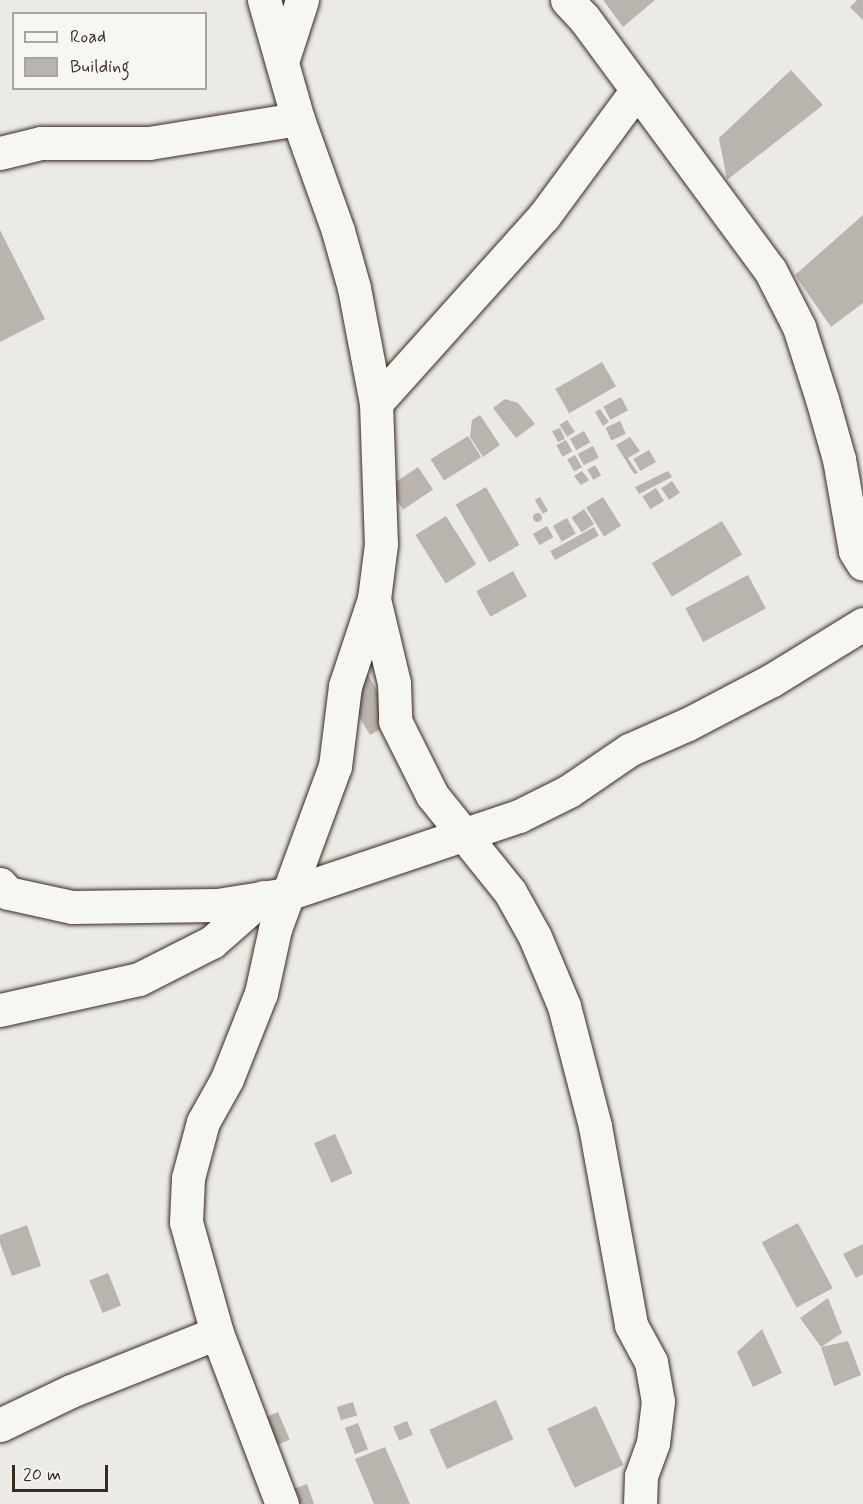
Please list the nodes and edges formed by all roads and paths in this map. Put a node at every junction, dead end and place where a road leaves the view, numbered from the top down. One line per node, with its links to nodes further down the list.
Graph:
1 (264, 0): 4 (street)
2 (302, 0): 4 (street)
3 (567, 0): 5 (street)
4 (282, 62): 6 (street)
5 (637, 90): 8 (street); 9 (street)
6 (298, 119): 7 (street); 8 (street)
7 (0, 153)
8 (376, 403): 10 (street)
9 (863, 564)
10 (374, 599): 12 (street); 14 (street)
11 (863, 624): 12 (street)
12 (462, 833): 14 (street); 19 (street)
13 (0, 885): 14 (street)
14 (275, 896): 15 (street); 16 (street)
15 (0, 1010)
16 (217, 1333): 17 (street); 18 (street)
17 (0, 1425)
18 (282, 1504)
19 (640, 1504)

